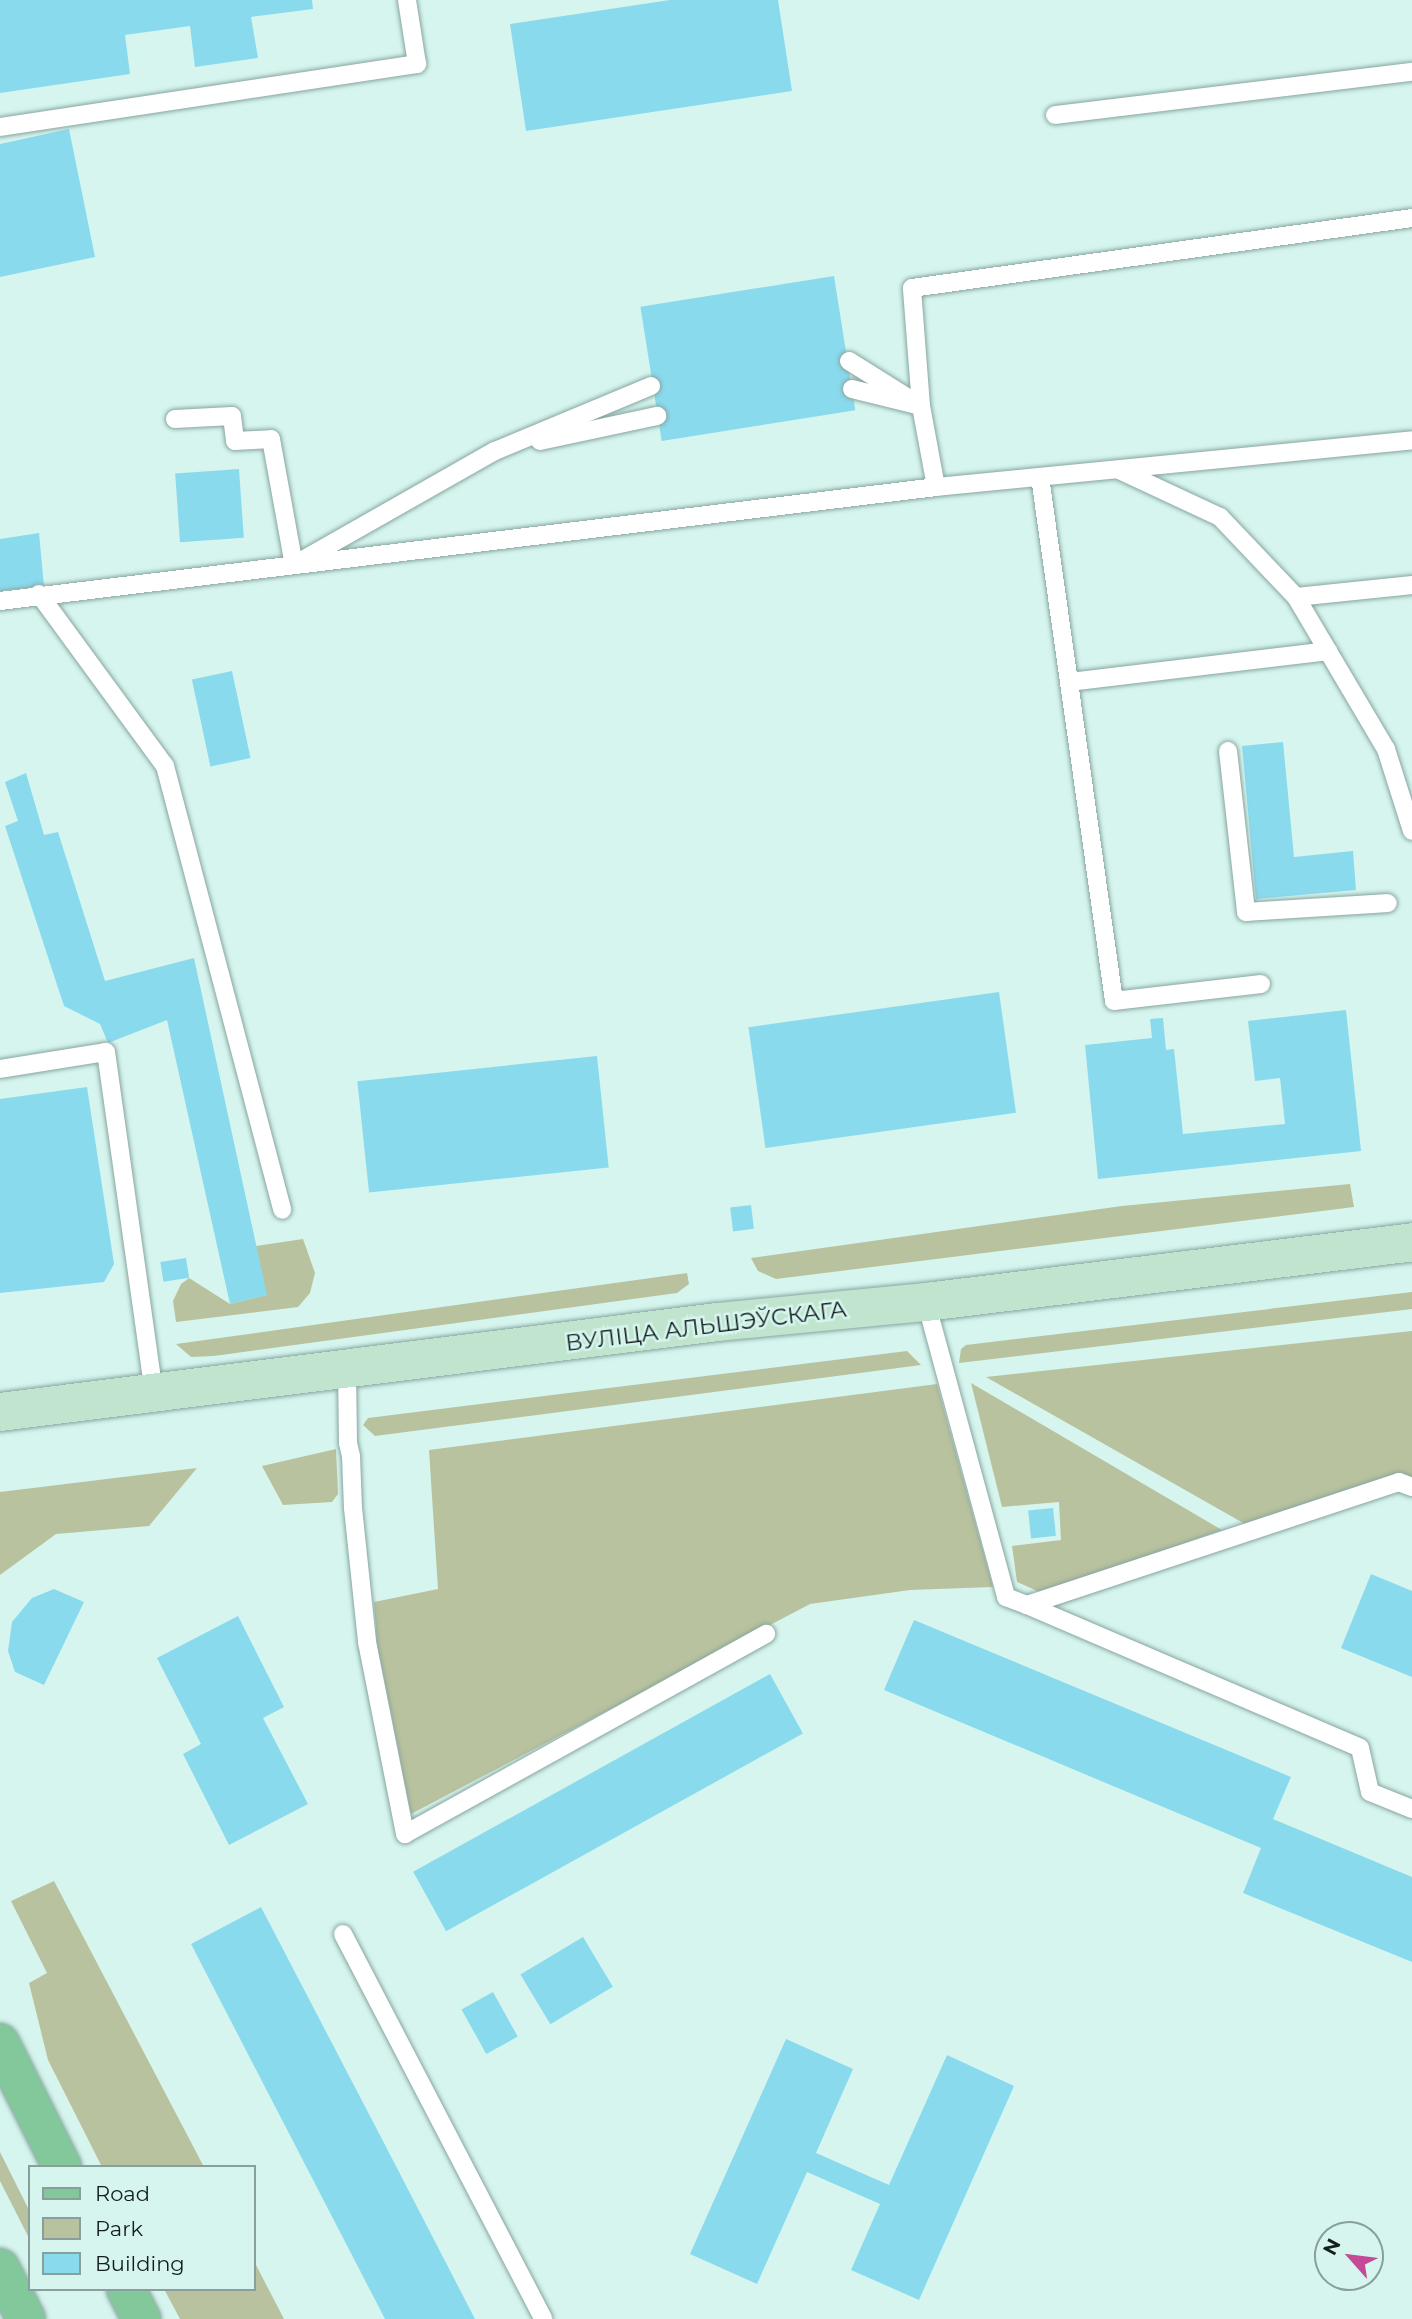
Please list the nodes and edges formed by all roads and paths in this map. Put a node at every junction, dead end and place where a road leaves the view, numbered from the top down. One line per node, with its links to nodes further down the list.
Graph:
1 (407, 0): 4 (lane)
2 (1412, 72): 3 (lane)
3 (1055, 115)
4 (0, 127)
5 (1412, 218): 9 (lane)
6 (849, 361): 9 (lane)
7 (652, 386): 13 (lane)
8 (852, 389): 9 (lane)
9 (921, 406): 16 (lane)
10 (657, 416): 13 (lane)
11 (175, 419): 17 (lane)
12 (1412, 440): 14 (lane)
13 (495, 451): 17 (lane)
14 (1119, 470): 15 (lane); 20 (lane)
15 (1041, 477): 16 (lane); 23 (lane)
16 (936, 487): 17 (lane)
17 (294, 565): 19 (lane)
18 (1412, 585): 20 (lane)
19 (39, 594): 21 (lane); 29 (lane)
20 (1296, 597): 22 (lane)
21 (0, 601)
22 (1328, 651): 23 (lane); 25 (lane)
23 (1069, 682): 27 (lane)
24 (1228, 751): 26 (lane)
25 (1412, 831)
26 (1388, 903)
27 (1261, 984)
28 (0, 1069): 33 (lane)
29 (282, 1210)
30 (1412, 1242): 31 (main road, ВУЛІЦА АЛЬШЭЎСКАГА)
31 (926, 1302): 32 (main road, ВУЛІЦА АЛЬШЭЎСКАГА); 36 (lane)
32 (347, 1370): 33 (main road, ВУЛІЦА АЛЬШЭЎСКАГА); 37 (lane)
33 (154, 1393): 34 (main road, ВУЛІЦА АЛЬШЭЎСКАГА)
34 (0, 1412)
35 (1412, 1487): 36 (lane)
36 (1027, 1605): 38 (lane)
37 (766, 1634)
38 (1412, 1810)
39 (343, 1934): 46 (lane)
40 (0, 2043): 41 (main road)
41 (61, 2165)
42 (0, 2268): 44 (main road)
43 (127, 2291): 45 (main road)
44 (26, 2319)
45 (141, 2319)
46 (543, 2319)

